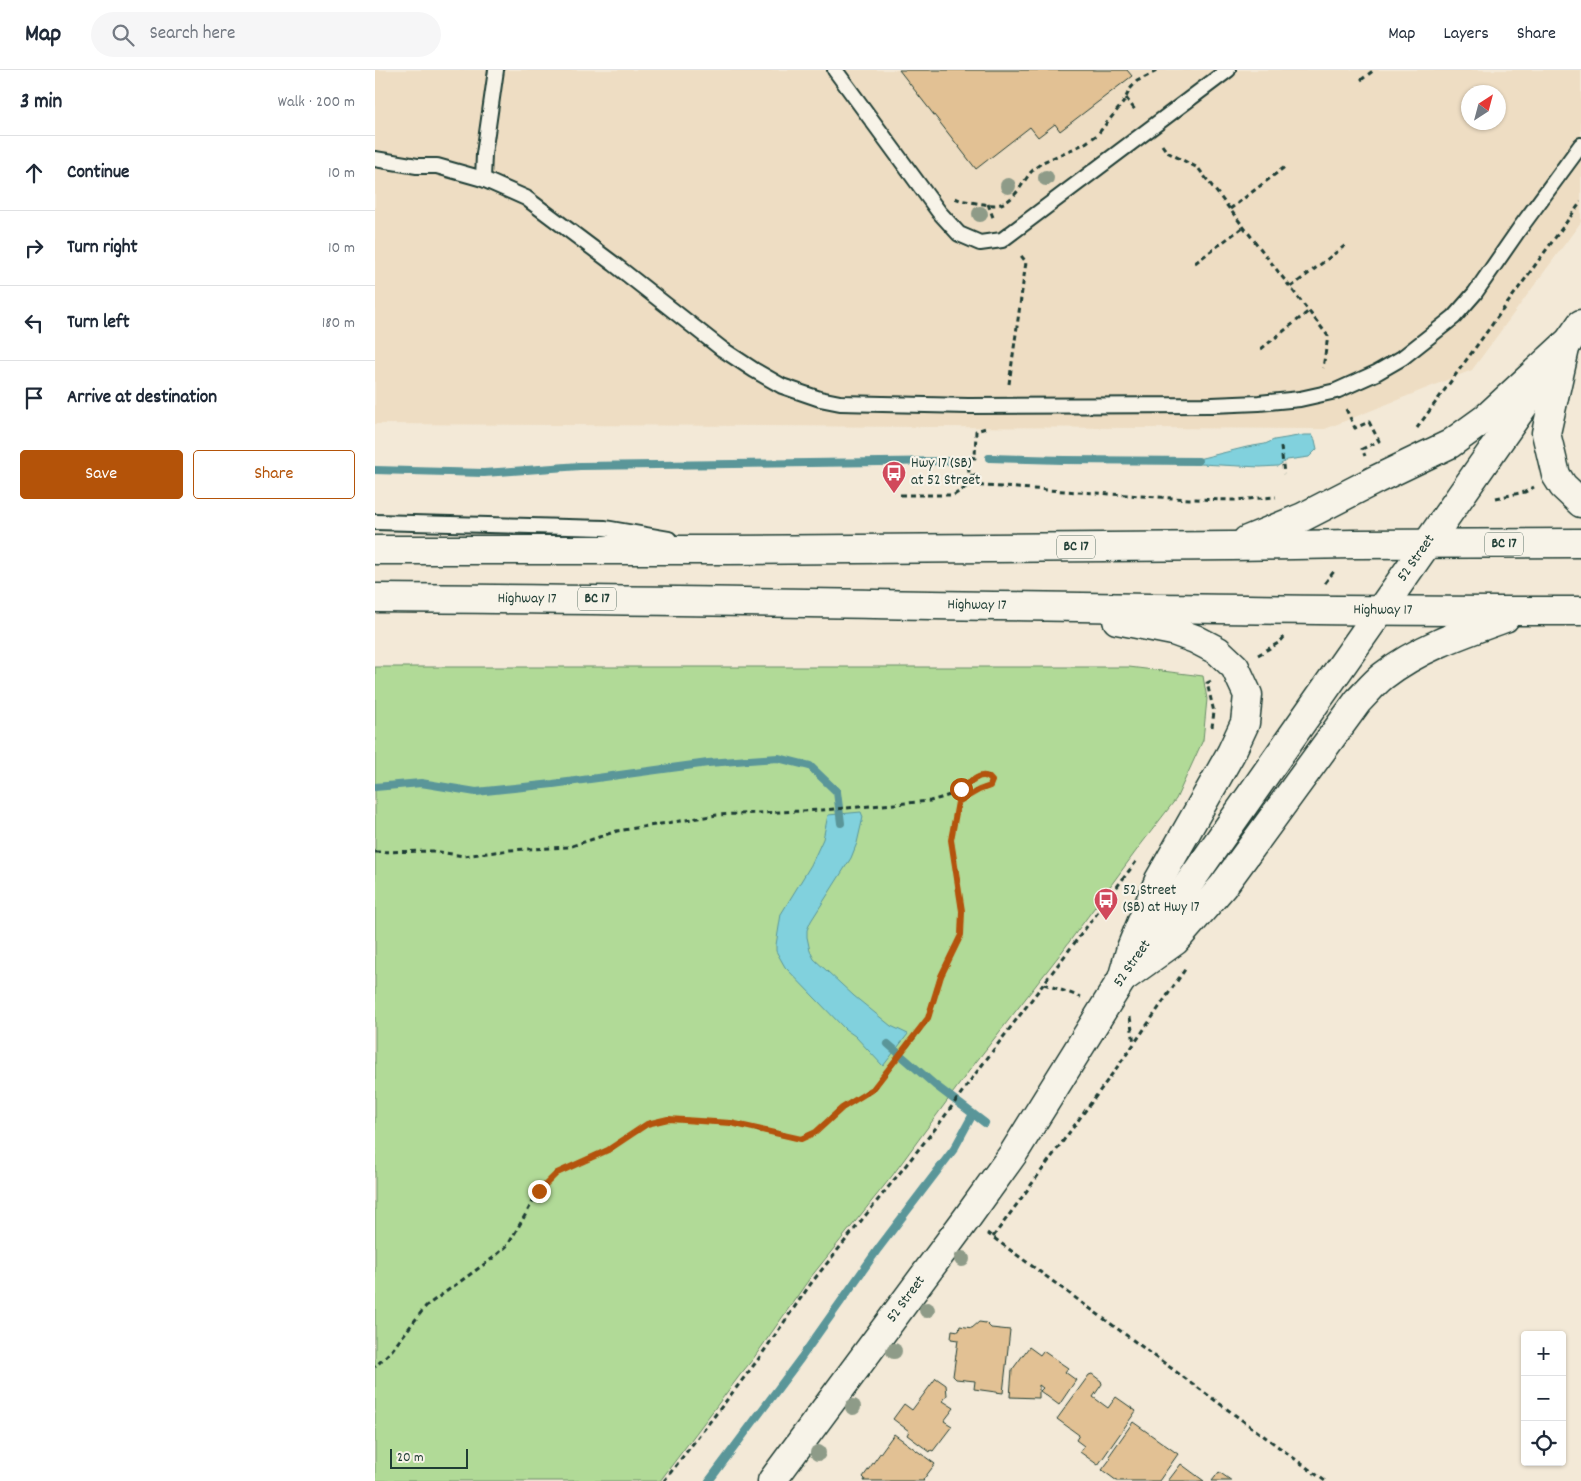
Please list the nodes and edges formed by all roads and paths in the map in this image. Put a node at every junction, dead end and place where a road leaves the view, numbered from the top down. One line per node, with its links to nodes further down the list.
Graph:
1 (496, 70): 13 (lane)
2 (835, 70): 4 (lane)
3 (1159, 70): 7 (path)
4 (1228, 70)
5 (1374, 70): 6 (path)
6 (1361, 80)
7 (1126, 98): 8 (path); 16 (path)
8 (1135, 110)
9 (1581, 144): 13 (lane)
10 (1162, 145): 17 (path)
11 (375, 160): 13 (lane)
12 (1286, 166): 17 (path)
13 (483, 179)
14 (950, 195): 16 (path)
15 (1581, 202): 31 (path)
16 (988, 204): 18 (path)
17 (1230, 210): 19 (path)
18 (994, 220)
19 (1243, 227): 22 (path); 23 (path)
20 (1347, 244): 23 (path)
21 (1018, 252): 28 (path)
22 (1195, 264)
23 (1291, 287): 24 (path)
24 (1309, 311): 26 (path); 27 (path)
25 (1574, 334): 40 (main road); 43 (main road, 52 Street); 44 (main road)
26 (1261, 349)
27 (1323, 368)
28 (1009, 384)
29 (1344, 406): 33 (path)
30 (991, 427): 35 (path)
31 (1414, 431)
32 (1281, 447): 34 (path)
33 (1367, 463)
34 (1284, 474)
35 (969, 485): 37 (path); 38 (path)
36 (1525, 492): 39 (path)
37 (900, 495)
38 (1281, 496)
39 (1496, 498)
40 (1581, 502)
41 (375, 522): 46 (lane)
42 (1581, 543): 43 (main road, BC 17)
43 (1426, 544): 44 (main road, BC 17); 49 (main road, 52 Street)
44 (1232, 546): 46 (main road, BC 17)
45 (375, 550): 46 (main road, BC 17)
46 (726, 550)
47 (375, 598): 48 (main road, Highway 17 / BC 17)
48 (1057, 607): 49 (main road, Highway 17 / BC 17); 57 (main road)
49 (1380, 611): 50 (main road, Highway 17 / BC 17); 57 (main road, 52 Street)
50 (1523, 611): 51 (main road, Highway 17 / BC 17); 57 (main road)
51 (1581, 611)
52 (1280, 642): 53 (path)
53 (1250, 659)
54 (375, 852): 62 (path)
55 (1139, 857): 58 (path)
56 (1189, 964): 61 (path)
57 (1122, 979): 60 (main road, 52 Street)
58 (1044, 984): 59 (path); 63 (path)
59 (1081, 997)
60 (967, 1218): 61 (path); 64 (main road, 52 Street)
61 (993, 1237): 65 (path)
62 (375, 1367)
63 (664, 1481)
64 (772, 1481)
65 (1325, 1481)

